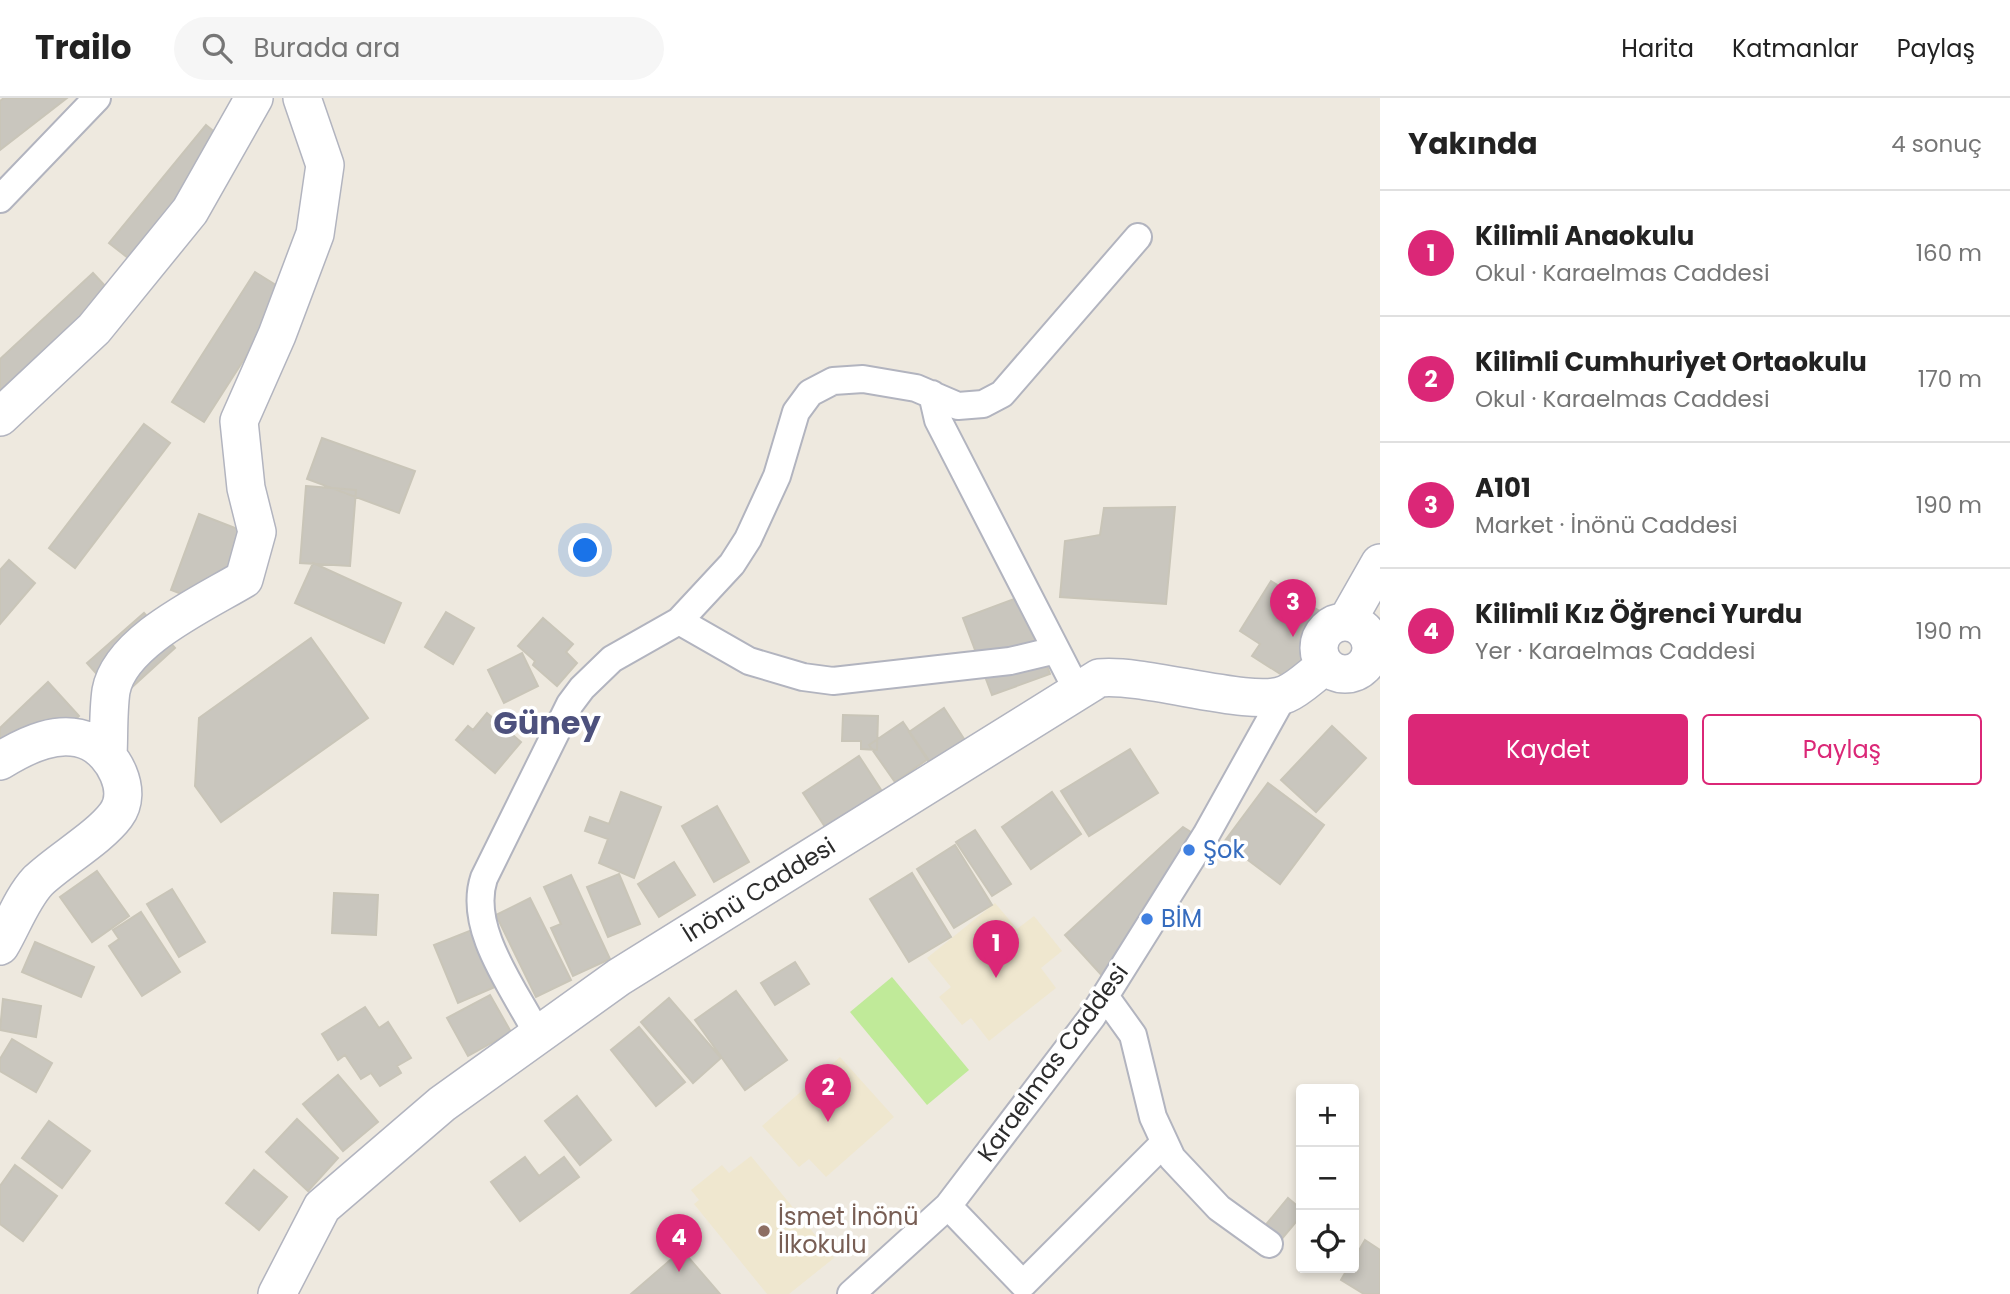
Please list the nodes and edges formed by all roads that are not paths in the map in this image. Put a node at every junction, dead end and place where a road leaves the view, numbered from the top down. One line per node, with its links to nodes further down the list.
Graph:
1 (97, 98): 4 (street)
2 (254, 98): 7 (main road)
3 (302, 98): 16 (main road)
4 (0, 200)
5 (1138, 237): 6 (street)
6 (932, 394): 9 (street); 11 (street)
7 (0, 417)
8 (1380, 563): 10 (main road)
9 (679, 621): 11 (street); 20 (street)
10 (1347, 621): 12 (main road); 13 (main road)
11 (1056, 650): 14 (street)
12 (1374, 664): 13 (main road)
13 (1325, 666): 15 (main road)
14 (1077, 692): 15 (main road, İnönü Caddesi); 20 (main road, İnönü Caddesi)
15 (1284, 695): 19 (street, Karaelmas Caddesi)
16 (108, 756): 17 (main road); 18 (main road)
17 (0, 761)
18 (0, 946)
19 (1105, 996): 21 (street); 22 (street, Karaelmas Caddesi)
20 (538, 1035): 24 (main road, İnönü Caddesi)
21 (1164, 1143): 22 (street); 23 (street)
22 (948, 1206): 25 (street, Karaelmas Caddesi)
23 (1269, 1244)
24 (277, 1294)
25 (851, 1294)

